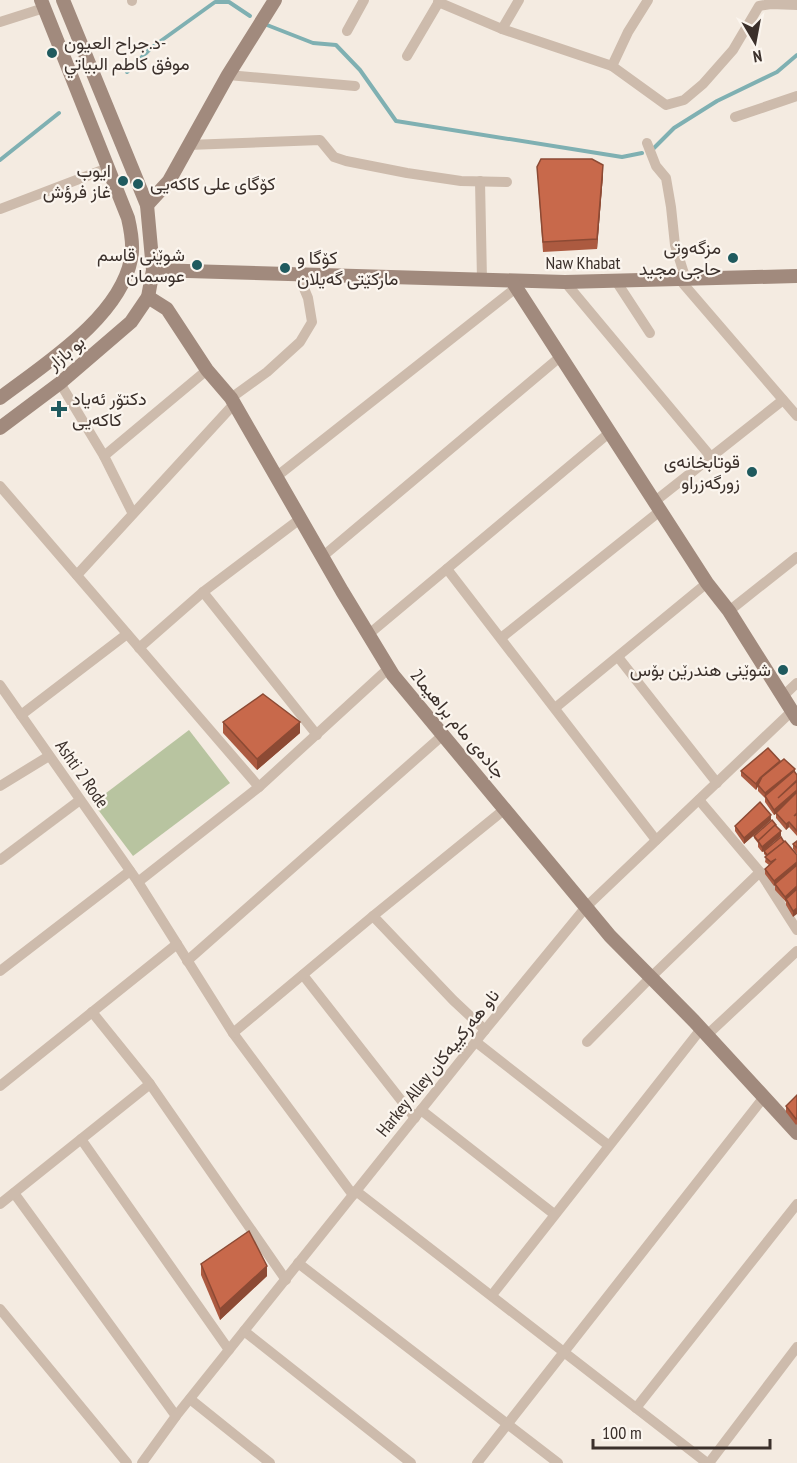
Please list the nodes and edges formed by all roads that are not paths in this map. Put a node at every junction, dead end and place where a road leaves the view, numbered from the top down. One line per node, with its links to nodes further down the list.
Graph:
1 (63, 0): 24 (street)
2 (275, 0): 15 (street)
3 (364, 0): 12 (street)
4 (519, 0): 11 (street)
5 (648, 0): 14 (street)
6 (439, 1): 11 (street); 13 (street)
7 (760, 3): 9 (street); 14 (street)
8 (42, 4): 10 (street); 21 (street)
9 (797, 5)
10 (0, 22)
11 (502, 29): 14 (street)
12 (347, 31)
13 (407, 56)
14 (612, 66)
15 (228, 75): 16 (street); 20 (street)
16 (355, 86)
17 (797, 96): 18 (street)
18 (735, 117)
19 (647, 143): 30 (street)
20 (188, 145): 22 (street); 24 (street)
21 (108, 168): 25 (street); 39 (street)
22 (480, 181): 23 (street); 29 (street)
23 (507, 182)
24 (147, 205): 26 (street)
25 (1, 207)
26 (153, 270): 27 (street, Naw Khabat); 34 (street)
27 (298, 274): 29 (street, Naw Khabat); 41 (street)
28 (797, 276): 30 (street, Naw Khabat)
29 (482, 280): 33 (street, Naw Khabat)
30 (683, 280): 31 (street, Naw Khabat); 40 (street)
31 (616, 281): 32 (street, Naw Khabat); 35 (street)
32 (565, 282): 33 (street, Naw Khabat); 46 (street)
33 (515, 284): 36 (street); 47 (street)
34 (148, 297): 37 (street, جادەی مام براهیما2); 38 (street, بو بازار)
35 (650, 333)
36 (560, 357): 44 (street); 52 (street)
37 (207, 370): 41 (street, جادەی مام براهیما2); 45 (street)
38 (60, 382): 43 (street, بو بازار); 45 (street)
39 (0, 398)
40 (783, 400): 42 (street); 46 (street)
41 (232, 401): 47 (street, جادەی مام براهیما2); 50 (street)
42 (797, 416)
43 (0, 428)
44 (609, 433): 49 (street); 54 (street)
45 (104, 456): 50 (street)
46 (711, 457): 49 (street)
47 (276, 477): 51 (street, جادەی مام براهیما2)
48 (0, 486): 55 (street)
49 (657, 507): 56 (street); 61 (street)
50 (132, 512): 55 (street)
51 (300, 519): 52 (street, جادەی مام براهیما2); 57 (street)
52 (322, 557): 60 (street, جادەی مام براهیما2)
53 (797, 557): 58 (street)
54 (447, 569): 60 (street); 61 (street)
55 (76, 575): 59 (street)
56 (707, 583): 58 (street); 63 (street)
57 (203, 592): 62 (street); 71 (street)
58 (729, 611): 67 (street)
59 (127, 634): 62 (street); 69 (street)
60 (369, 634): 64 (street, جادەی مام براهیما2)
61 (501, 638): 68 (street)
62 (139, 648): 76 (street)
63 (618, 657): 68 (street); 74 (street)
64 (389, 668): 71 (street); 72 (street, جادەی مام براهیما2)
65 (797, 683): 67 (street)
66 (0, 685): 69 (street, Ashti 2 Rode)
67 (782, 697): 70 (street)
68 (555, 708): 80 (street)
69 (21, 715): 73 (street, Ashti 2 Rode)
70 (794, 716): 74 (street, Harkey Alley ناو هەركييەكان)
71 (316, 735): 76 (street)
72 (443, 735): 79 (street, جادەی مام براهیما2); 90 (street)
73 (49, 756): 75 (street); 77 (street, Ashti 2 Rode)
74 (717, 783): 78 (street, Harkey Alley ناو هەركييەكان)
75 (0, 786)
76 (259, 787): 84 (street)
77 (80, 800): 81 (street); 82 (street, Ashti 2 Rode)
78 (699, 801): 80 (street, Harkey Alley ناو هەركييەكان); 83 (street)
79 (505, 809): 85 (street, جادەی مام براهیما2); 86 (street)
80 (656, 840): 85 (street, Harkey Alley ناو هەركييەكان)
81 (0, 860)
82 (130, 871): 84 (street, Ashti 2 Rode); 91 (street)
83 (760, 872): 87 (street); 93 (street)
84 (138, 882): 88 (street, Ashti 2 Rode)
85 (586, 907): 93 (street, جادەی مام براهیما2); 95 (street, Harkey Alley ناو هەركييەكان)
86 (373, 916): 92 (street); 95 (street)
87 (797, 930)
88 (177, 944): 90 (street, Ashti 2 Rode); 94 (street)
89 (797, 951): 96 (street)
90 (187, 961): 97 (street, Ashti 2 Rode)
91 (0, 970)
92 (303, 975): 97 (street); 103 (street)
93 (651, 977): 96 (street, جادەی مام براهیما2); 99 (street)
94 (92, 1012): 100 (street); 101 (street)
95 (485, 1030): 98 (street, Harkey Alley ناو هەركييەكان)
96 (704, 1032): 102 (street, جادەی مام براهیما2); 106 (street)
97 (232, 1033): 108 (street, Ashti 2 Rode)
98 (476, 1042): 103 (street, Harkey Alley ناو هەركييەكان); 106 (street)
99 (587, 1042)
100 (150, 1084): 105 (street); 113 (street)
101 (0, 1086)
102 (764, 1097): 104 (street, جادەی مام براهیما2); 119 (street)
103 (418, 1114): 108 (street, Harkey Alley ناو هەركييەكان); 111 (street)
104 (797, 1133)
105 (81, 1139): 107 (street); 118 (street)
106 (608, 1145): 111 (street)
107 (14, 1193): 109 (street); 122 (street)
108 (355, 1193): 112 (street, Harkey Alley ناو هەركييەكان); 114 (street, Ashti 2 Rode)
109 (0, 1204)
110 (797, 1204): 121 (street)
111 (554, 1214): 114 (street)
112 (298, 1263): 113 (street, Harkey Alley ناو هەركييەكان); 123 (street)
113 (286, 1280): 116 (street, Harkey Alley ناو هەركييەكان)
114 (492, 1295): 119 (street, Ashti 2 Rode)
115 (0, 1310): 124 (street)
116 (244, 1331): 118 (street, Harkey Alley ناو هەركييەكان); 127 (street)
117 (797, 1347): 130 (street)
118 (229, 1350): 120 (street, Harkey Alley ناو هەركييەكان)
119 (564, 1351): 121 (street, Ashti 2 Rode); 123 (street)
120 (190, 1399): 122 (street, Harkey Alley ناو هەركييەكان); 126 (street)
121 (636, 1408): 130 (street, Ashti 2 Rode)
122 (177, 1416): 125 (street, Harkey Alley ناو هەركييەكان)
123 (507, 1424): 128 (street); 129 (street)
124 (127, 1463)
125 (142, 1463)
126 (270, 1463)
127 (411, 1463)
128 (477, 1463)
129 (558, 1463)
130 (708, 1463)

